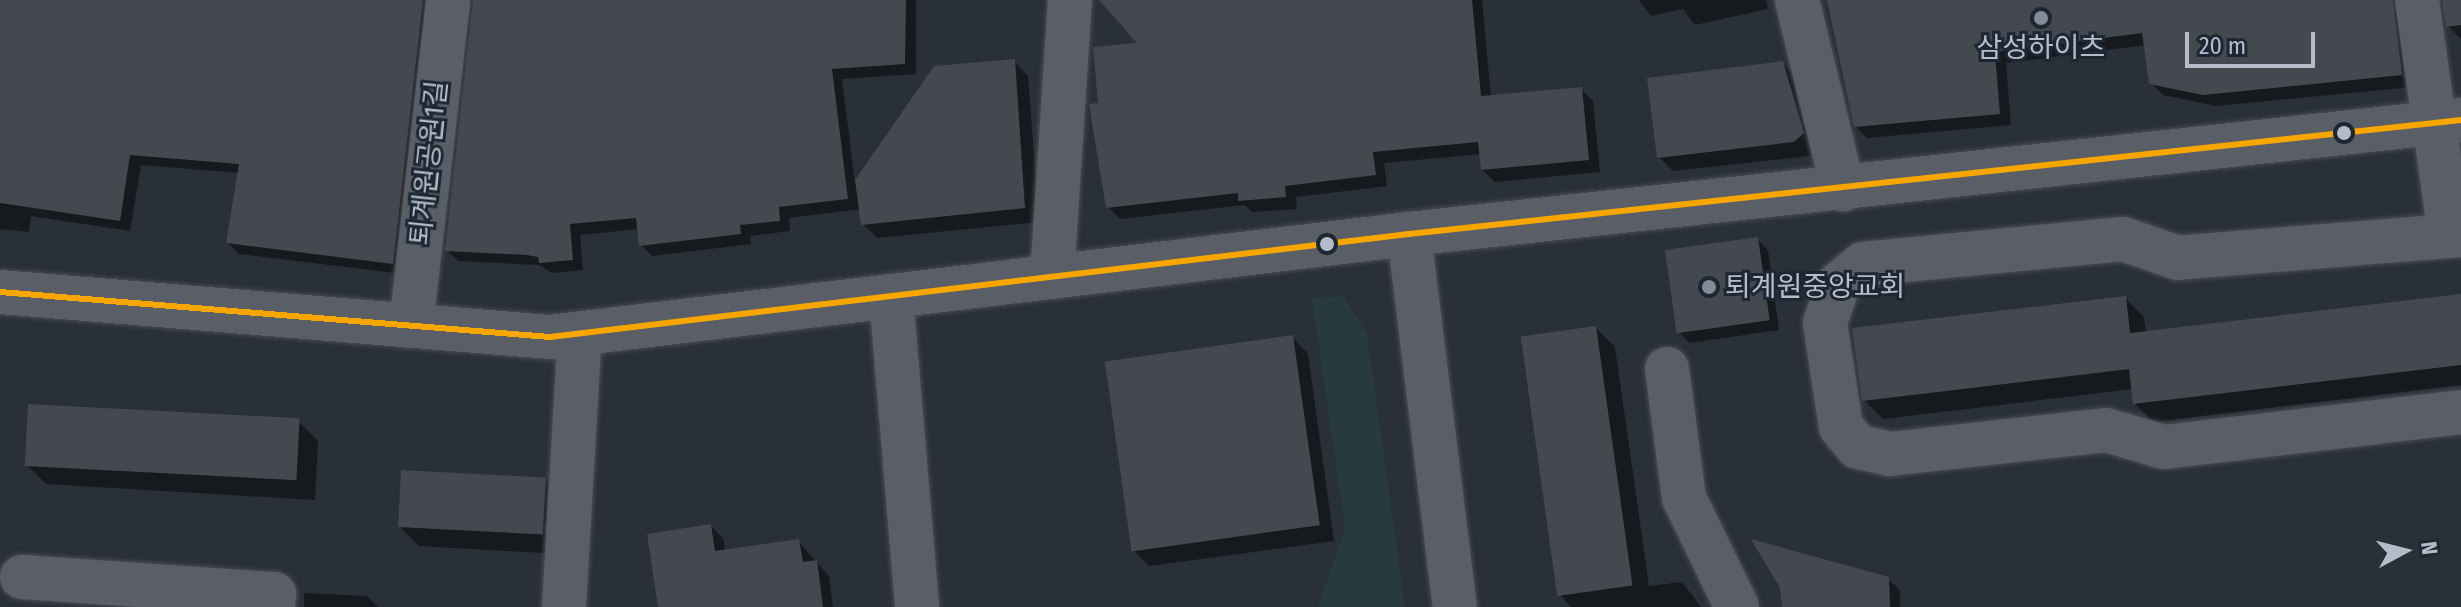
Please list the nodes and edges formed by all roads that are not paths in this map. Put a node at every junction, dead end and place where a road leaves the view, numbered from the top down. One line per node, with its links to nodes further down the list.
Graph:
1 (448, 0): 12 (street, 퇴계원공원1길)
2 (1070, 0): 9 (street)
3 (1797, 0): 6 (street)
4 (2417, 0): 5 (street)
5 (2448, 121): 6 (street); 8 (street)
6 (1843, 189): 7 (street)
7 (1409, 234): 9 (street); 20 (street)
8 (2455, 236): 15 (street)
9 (1052, 277): 11 (street)
10 (0, 292): 12 (street)
11 (891, 296): 13 (street); 19 (street)
12 (411, 326): 13 (street)
13 (580, 333): 18 (street)
14 (1667, 369): 21 (street)
15 (2461, 412)
16 (22, 577): 17 (street)
17 (273, 607)
18 (564, 607)
19 (917, 607)
20 (1455, 607)
21 (1737, 607)

